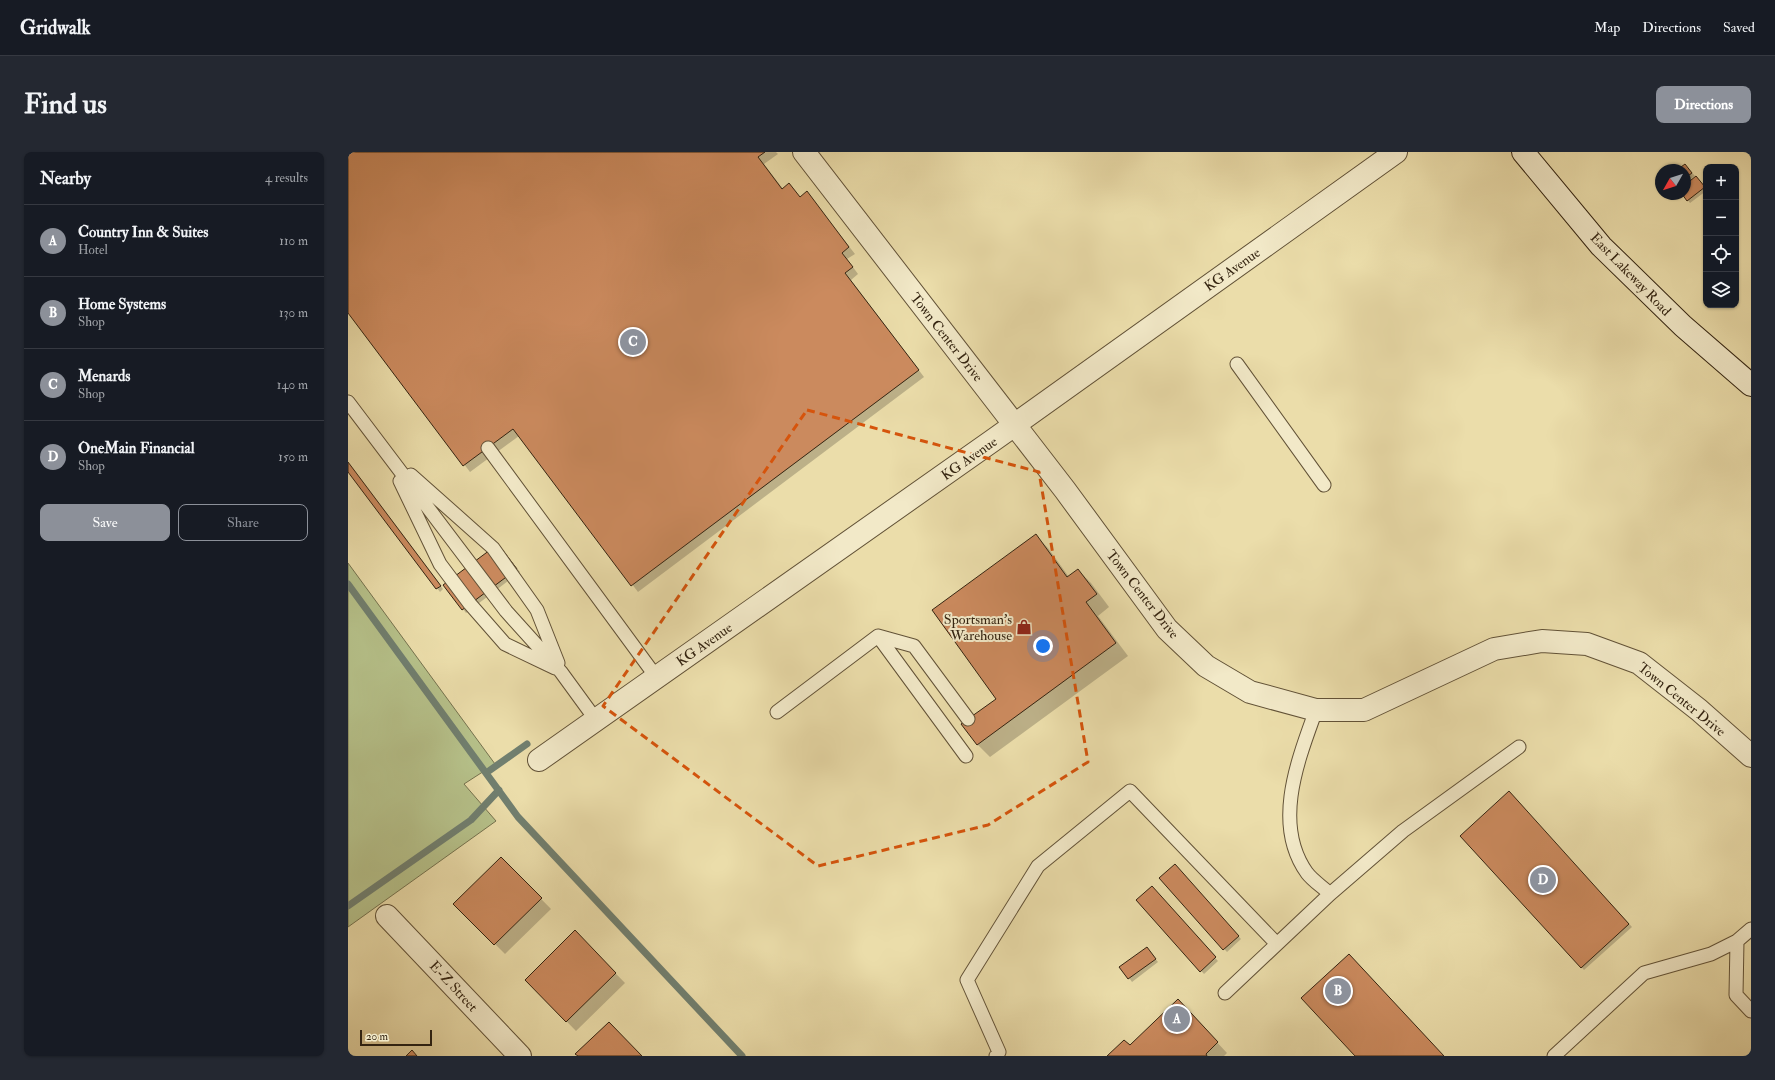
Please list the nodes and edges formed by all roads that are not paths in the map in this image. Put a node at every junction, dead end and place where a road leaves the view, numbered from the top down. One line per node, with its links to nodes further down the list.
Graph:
1 (804, 152): 7 (street, Town Center Drive)
2 (1396, 152): 7 (street, KG Avenue)
3 (1523, 152): 5 (street, East Lakeway Road)
4 (1237, 364): 10 (lane)
5 (1751, 385)
6 (348, 402): 9 (lane)
7 (1015, 425): 13 (street, KG Avenue); 14 (street, Town Center Drive)
8 (488, 448): 13 (lane)
9 (388, 455): 12 (lane); 12 (lane); 12 (lane)
10 (1324, 485)
11 (878, 636): 15 (lane); 16 (lane); 19 (lane)
12 (562, 672): 17 (lane)
13 (657, 678): 17 (street, KG Avenue)
14 (1316, 710): 20 (street, Town Center Drive); 22 (lane)
15 (777, 712)
16 (968, 719)
17 (596, 720): 21 (street, KG Avenue)
18 (1519, 746): 22 (lane)
19 (966, 756)
20 (1751, 756)
21 (539, 760)
22 (1330, 894): 26 (lane)
23 (387, 916): 29 (street, E-Z Street)
24 (1751, 929): 25 (lane)
25 (1737, 941): 28 (lane); 31 (lane)
26 (1277, 944): 27 (lane); 30 (lane)
27 (1225, 993)
28 (1751, 1011)
29 (520, 1056)
30 (996, 1056)
31 (1554, 1056)

